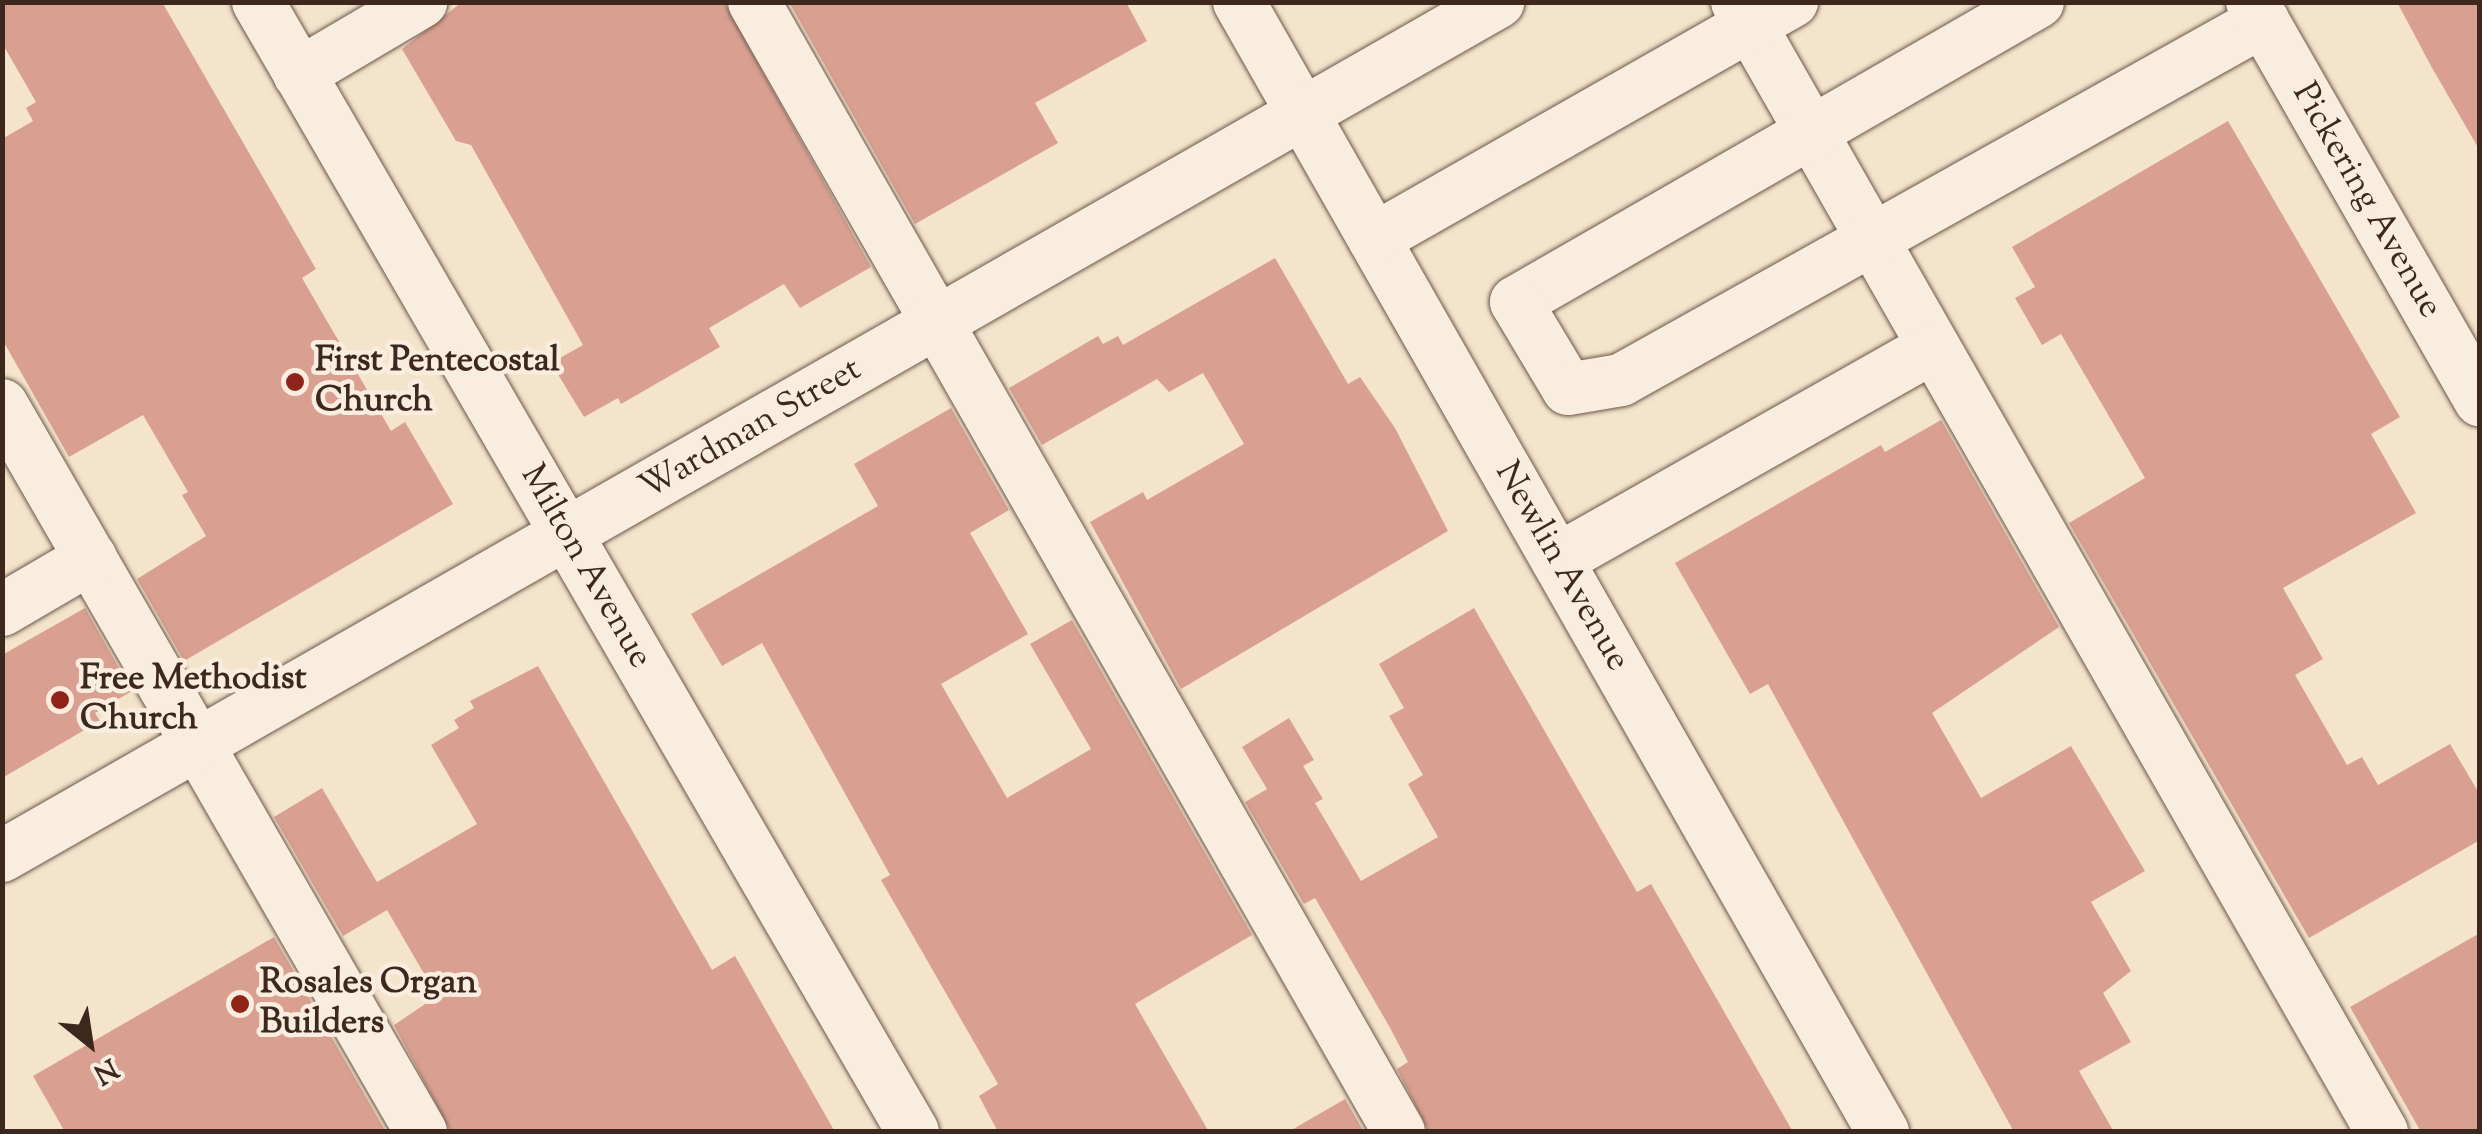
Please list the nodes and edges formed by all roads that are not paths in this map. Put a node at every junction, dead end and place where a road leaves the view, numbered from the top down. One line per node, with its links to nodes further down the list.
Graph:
1 (258, 2): 9 (street, Milton Avenue)
2 (422, 2): 9 (street)
3 (754, 2): 14 (street)
4 (1238, 2): 10 (street, Newlin Avenue)
5 (1498, 2): 10 (street, Wardman Street)
6 (2038, 2): 11 (street)
7 (1760, 11): 11 (street); 13 (street)
8 (2257, 12): 12 (street); 16 (street, Pickering Avenue)
9 (299, 74): 18 (street, Milton Avenue)
10 (1304, 115): 13 (street, Newlin Avenue); 14 (street, Wardman Street)
11 (1810, 132): 12 (street); 12 (street)
12 (1871, 238): 15 (street)
13 (1374, 239): 20 (street, Newlin Avenue)
14 (938, 323): 18 (street, Wardman Street); 26 (street)
15 (1933, 347): 20 (street); 28 (street)
16 (2480, 400)
17 (10, 435): 19 (street)
18 (566, 535): 22 (street, Wardman Street); 25 (street, Milton Avenue)
19 (91, 558): 21 (street); 22 (street)
20 (1557, 560): 27 (street, Newlin Avenue)
21 (2, 610)
22 (199, 744): 23 (street, Wardman Street); 24 (street)
23 (2, 856)
24 (421, 1132)
25 (913, 1132)
26 (1400, 1132)
27 (1883, 1132)
28 (2382, 1132)

